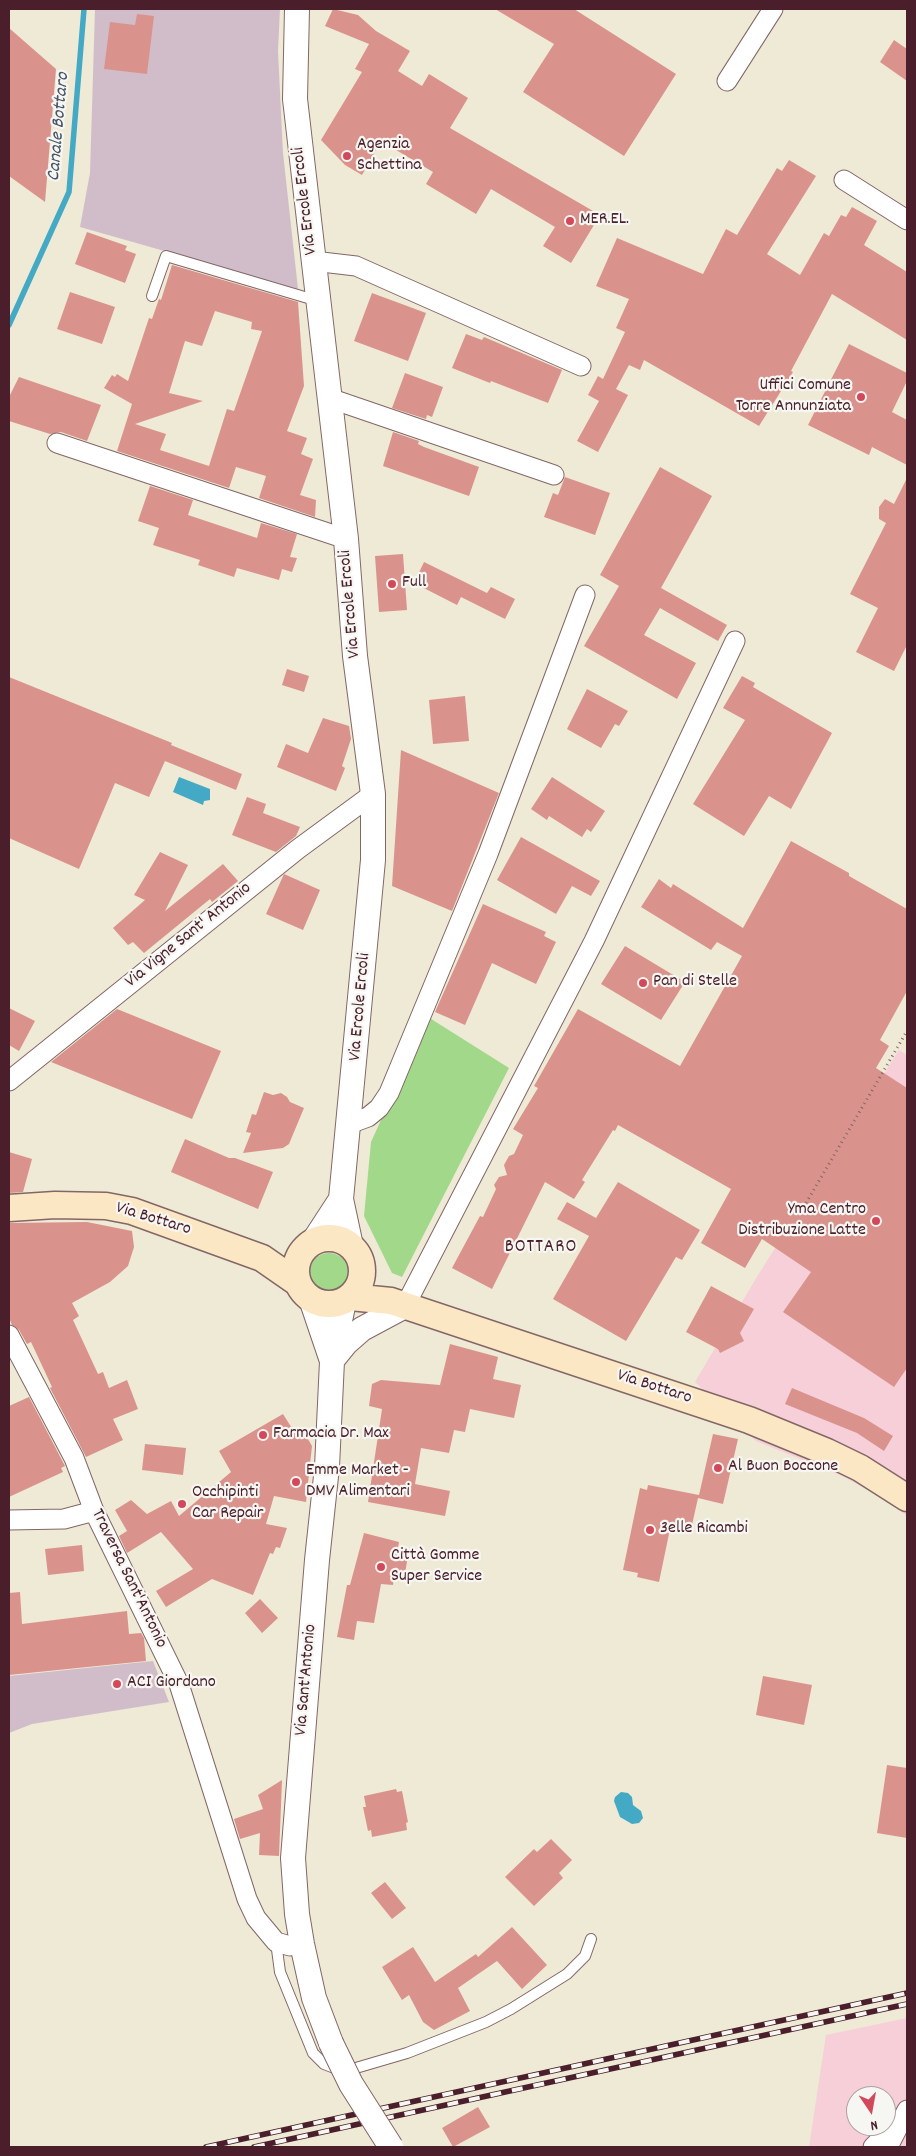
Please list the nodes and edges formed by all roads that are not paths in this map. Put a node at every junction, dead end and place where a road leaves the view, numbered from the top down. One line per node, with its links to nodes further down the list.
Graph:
1 (297, 9): 6 (street, Via Ercole Ercoli)
2 (773, 9): 3 (street)
3 (727, 81)
4 (844, 180): 5 (street)
5 (907, 220)
6 (313, 261): 8 (street, Via Ercole Ercoli); 9 (street)
7 (152, 296): 8 (lane)
8 (318, 301): 10 (street, Via Ercole Ercoli)
9 (581, 366)
10 (329, 398): 12 (street); 13 (street, Via Ercole Ercoli)
11 (57, 443): 13 (street)
12 (554, 476)
13 (346, 539): 16 (street, Via Ercole Ercoli)
14 (585, 595): 18 (street)
15 (735, 641): 26 (street)
16 (372, 794): 17 (street, Via Vigne Sant' Antonio); 18 (street, Via Ercole Ercoli)
17 (9, 1081)
18 (349, 1124): 19 (street, Via Ercole Ercoli)
19 (341, 1199): 21 (street, Via Ercole Ercoli); 22 (street, Via Ercole Ercoli)
20 (9, 1208): 23 (main road, Via Bottaro)
21 (307, 1247): 22 (main road); 23 (main road, Via Bottaro); 24 (main road)
22 (357, 1257): 25 (main road); 26 (main road)
23 (262, 1258): 24 (main road, Via Bottaro)
24 (304, 1291): 25 (main road); 28 (street, Via Sant'Antonio)
25 (347, 1299): 26 (main road, Via Bottaro); 28 (street, Via Sant'Antonio)
26 (398, 1303): 28 (street); 29 (main road, Via Bottaro)
27 (9, 1335): 30 (street, Traversa Sant'Antonio)
28 (332, 1361): 34 (street, Via Sant'Antonio)
29 (907, 1498)
30 (94, 1512): 31 (street); 33 (street, Traversa Sant'Antonio)
31 (9, 1520)
32 (591, 1939): 33 (lane)
33 (276, 1942): 34 (street)
34 (302, 1944): 36 (street, Via Sant'Antonio, bridge)
35 (904, 2115): 37 (street); 38 (street)
36 (391, 2147)
37 (873, 2147)
38 (888, 2147)

